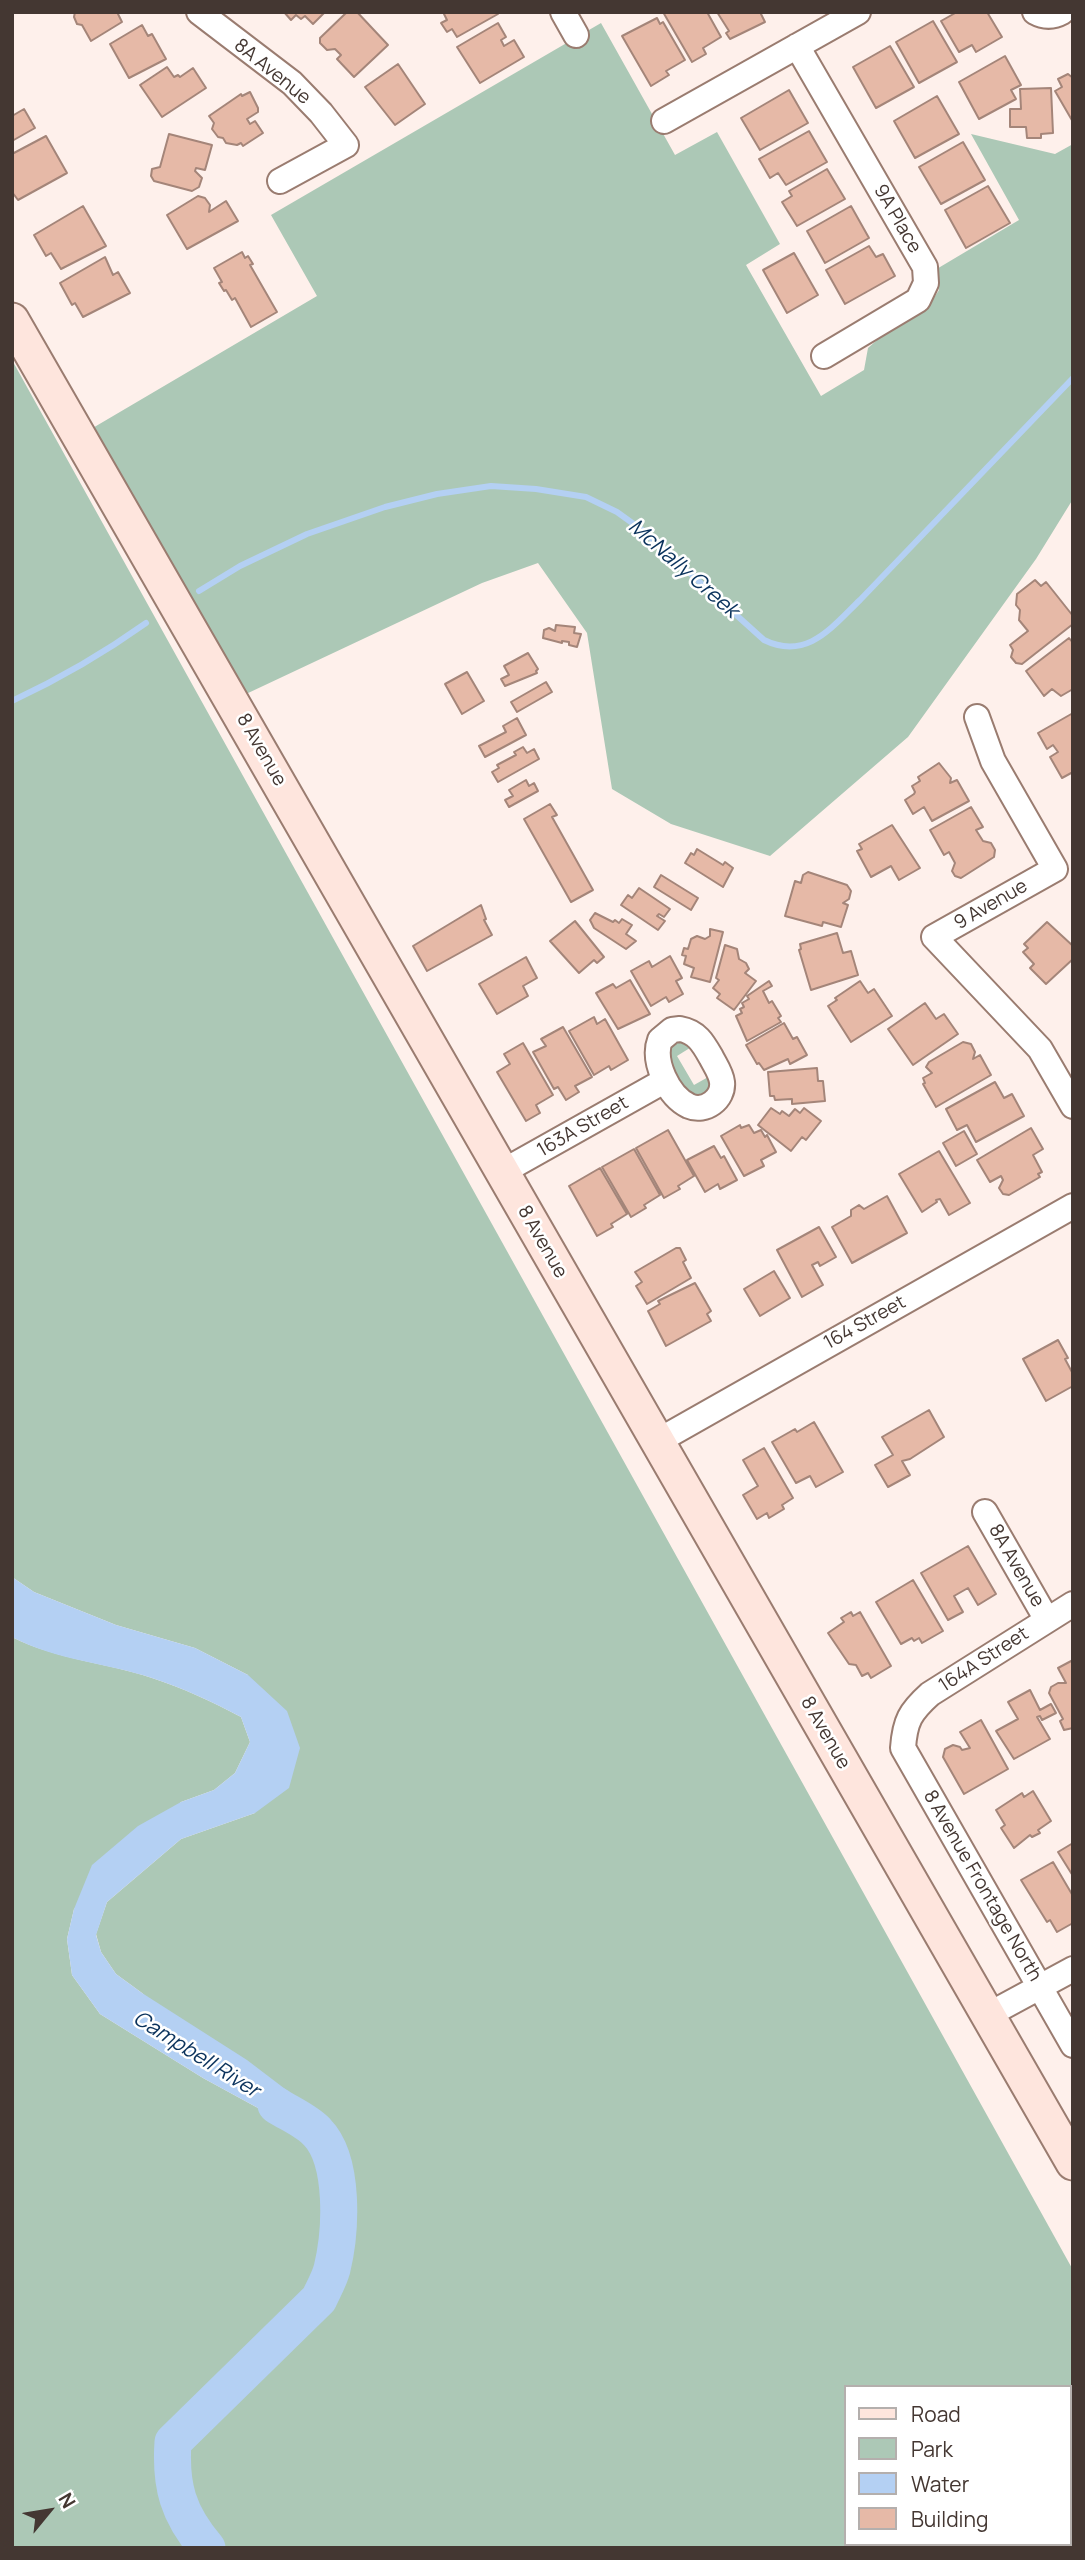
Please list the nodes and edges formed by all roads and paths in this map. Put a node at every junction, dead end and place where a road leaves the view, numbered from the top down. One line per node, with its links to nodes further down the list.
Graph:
1 (198, 12): 9 (street, 8A Avenue)
2 (563, 12): 6 (street)
3 (858, 12): 7 (street)
4 (1035, 12): 5 (street)
5 (1062, 12)
6 (576, 35)
7 (797, 46): 8 (street); 11 (street, 9A Place)
8 (664, 121)
9 (280, 181)
10 (12, 320): 15 (main road, 8 Avenue)
11 (824, 356)
12 (977, 717): 14 (street, 9 Avenue)
13 (664, 1081): 15 (street, 163A Street)
14 (1073, 1106)
15 (502, 1172): 17 (main road, 8 Avenue)
16 (1073, 1206): 17 (street, 164 Street)
17 (658, 1441): 24 (main road, 8 Avenue)
18 (985, 1512): 20 (street, 8A Avenue)
19 (1073, 1604): 20 (street, 164A Street)
20 (1047, 1620): 21 (street, 164A Street)
21 (905, 1726): 23 (street, 8 Avenue Frontage North)
22 (1073, 1969): 23 (street)
23 (1040, 1987): 24 (street); 25 (street, 8 Avenue Frontage North)
24 (988, 2015): 26 (main road, 8 Avenue)
25 (1073, 2045)
26 (1073, 2163)

